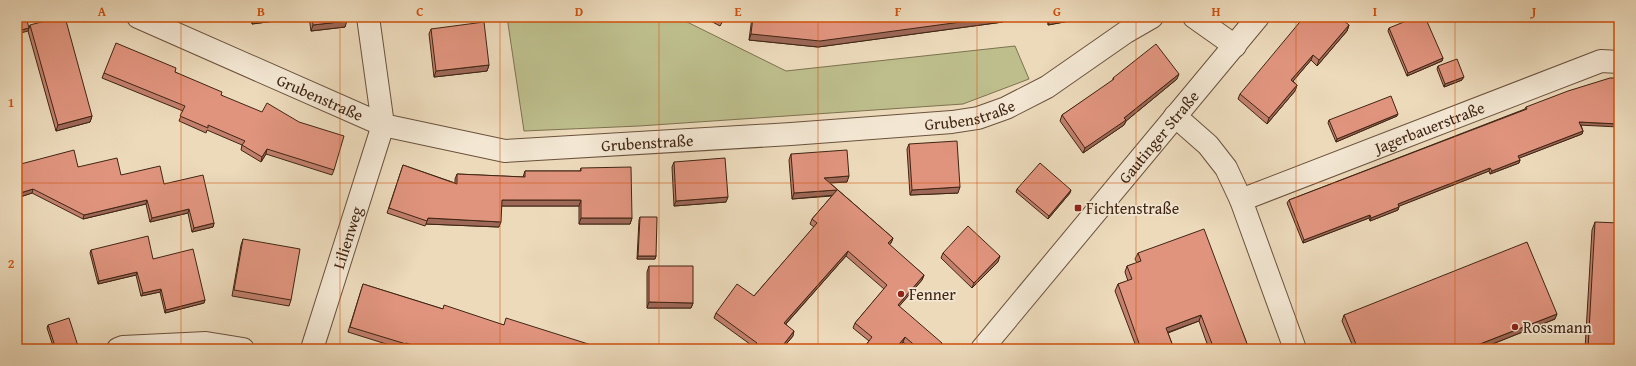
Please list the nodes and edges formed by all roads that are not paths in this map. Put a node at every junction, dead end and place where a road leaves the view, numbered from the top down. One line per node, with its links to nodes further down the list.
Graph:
1 (138, 17): 9 (street, Grubenstraße)
2 (368, 17): 9 (street)
3 (1152, 17): 9 (street, Grubenstraße)
4 (1194, 17): 6 (street)
5 (1258, 17): 6 (street, Gautinger Straße)
6 (1234, 46): 8 (street, Gautinger Straße)
7 (1619, 62): 10 (street, Jagerbauerstraße)
8 (1175, 116): 10 (street); 14 (street, Gautinger Straße)
9 (383, 126): 13 (street, Lilienweg)
10 (1241, 200): 15 (street)
11 (118, 349): 12 (street)
12 (243, 349)
13 (312, 349)
14 (982, 349)
15 (1295, 349)

